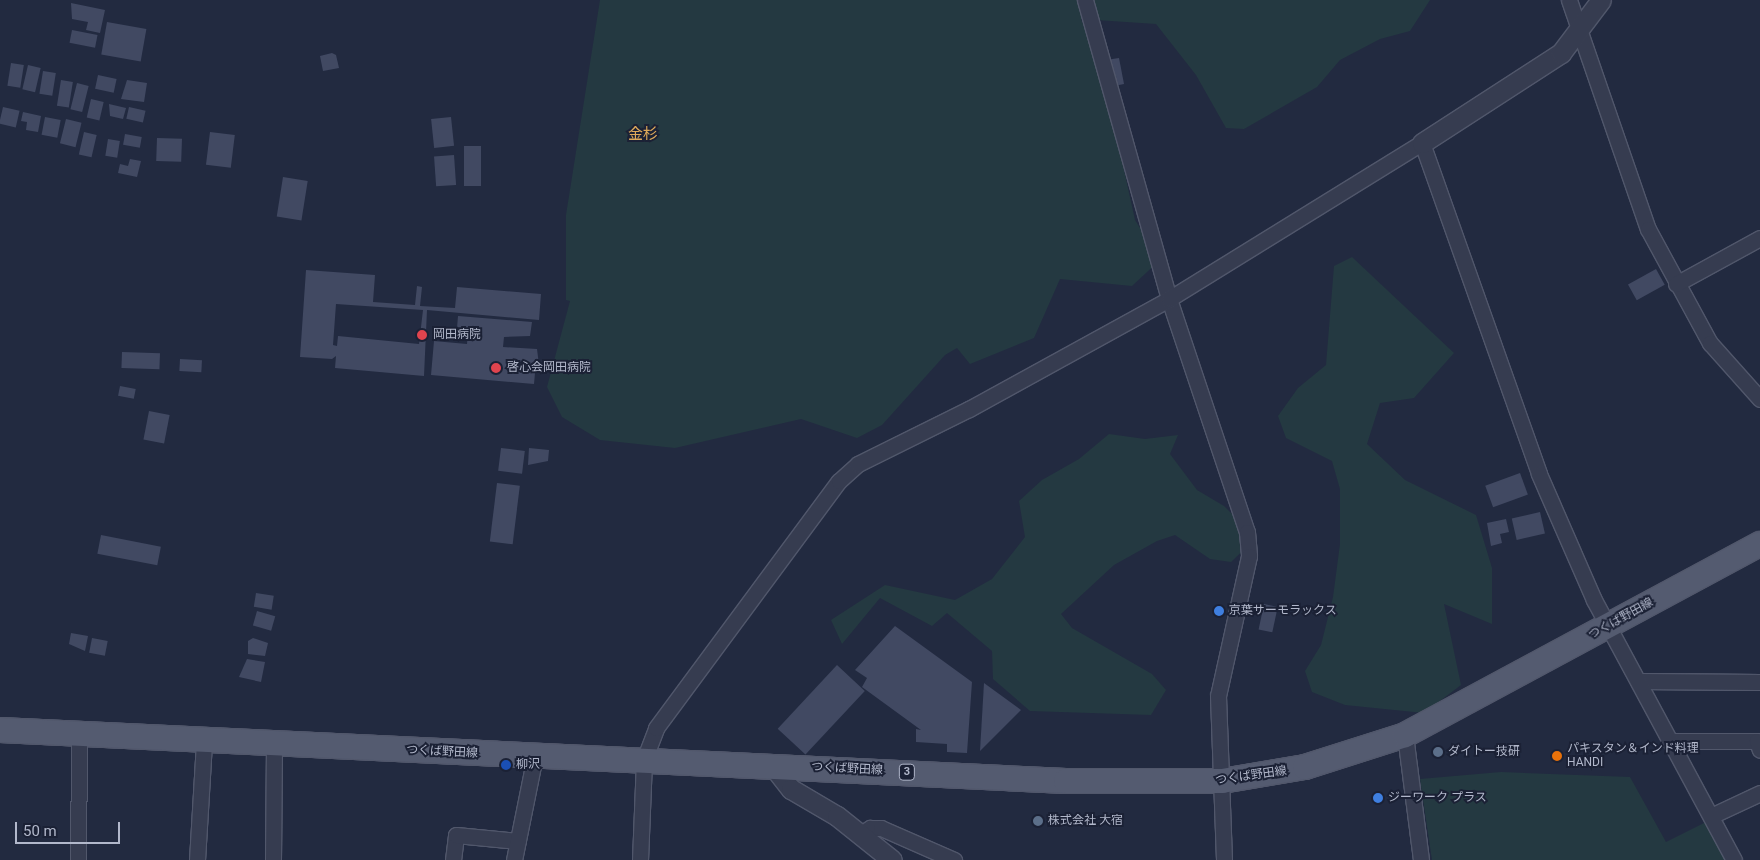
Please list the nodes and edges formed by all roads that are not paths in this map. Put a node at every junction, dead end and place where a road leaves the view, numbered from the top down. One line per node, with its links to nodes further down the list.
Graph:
1 (1085, 0): 8 (street)
2 (1568, 0): 4 (street)
3 (1601, 0): 4 (street)
4 (1578, 32): 5 (street); 7 (street)
5 (1422, 143): 8 (street); 11 (street)
6 (1760, 238): 7 (street)
7 (1676, 284): 9 (street)
8 (1169, 299): 22 (street); 24 (street)
9 (1760, 399)
10 (1760, 544): 11 (main road, つくば野田線 / 3)
11 (1609, 626): 12 (street); 16 (main road, つくば野田線 / 3)
12 (1638, 681): 13 (street); 17 (street)
13 (1760, 682)
14 (0, 730): 15 (main road, つくば野田線 / 3)
15 (79, 734): 18 (main road, つくば野田線 / 3); 29 (street)
16 (1405, 735): 24 (main road, つくば野田線 / 3); 38 (street)
17 (1670, 741): 20 (street); 26 (street)
18 (204, 742): 19 (main road, つくば野田線 / 3); 30 (street)
19 (274, 744): 21 (main road, つくば野田線 / 3); 31 (street)
20 (1760, 750)
21 (535, 756): 22 (main road, つくば野田線 / 3); 28 (street)
22 (644, 760): 23 (main road, つくば野田線 / 3); 34 (street)
23 (772, 765): 24 (main road, つくば野田線 / 3); 27 (street)
24 (1222, 781): 37 (street)
25 (1760, 792): 26 (street)
26 (1710, 816): 39 (street)
27 (861, 834): 35 (street); 36 (street)
28 (518, 841): 32 (street); 33 (street)
29 (78, 860)
30 (197, 860)
31 (273, 860)
32 (453, 860)
33 (514, 860)
34 (640, 860)
35 (892, 860)
36 (954, 860)
37 (1224, 860)
38 (1421, 860)
39 (1734, 860)

